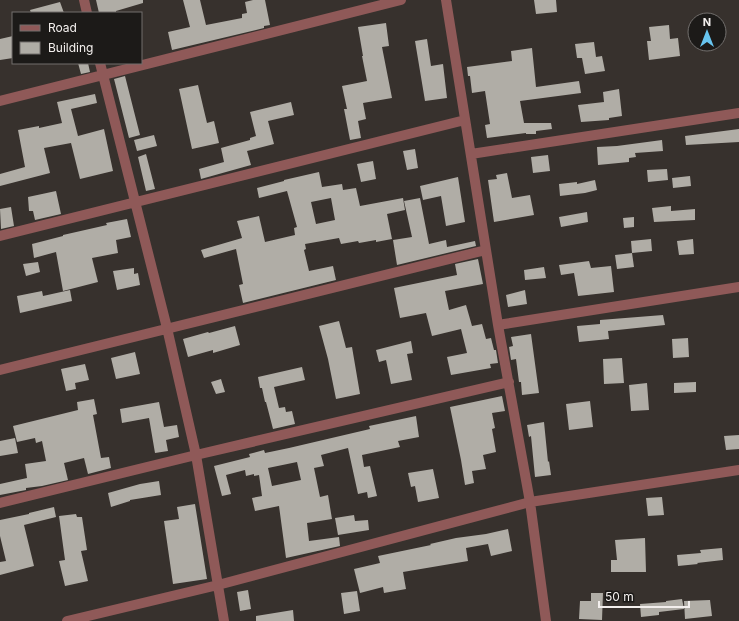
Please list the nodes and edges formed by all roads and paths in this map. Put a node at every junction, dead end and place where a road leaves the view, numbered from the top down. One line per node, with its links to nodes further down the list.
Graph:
1 (84, 0): 4 (street)
2 (401, 0): 6 (street)
3 (446, 0): 9 (street)
4 (88, 12)
5 (100, 64): 6 (street)
6 (103, 75): 7 (street); 11 (street)
7 (0, 101)
8 (739, 113): 10 (street)
9 (465, 120): 10 (street); 11 (street)
10 (471, 154): 13 (street)
11 (135, 202): 12 (street); 16 (street)
12 (0, 236)
13 (486, 250): 15 (street); 16 (street)
14 (739, 287): 15 (street)
15 (498, 325): 18 (street)
16 (166, 328): 17 (street); 19 (street)
17 (0, 370)
18 (509, 382): 19 (street); 21 (street)
19 (196, 455): 22 (street); 23 (street)
20 (739, 470): 21 (street)
21 (530, 502): 23 (street); 26 (street)
22 (0, 503)
23 (218, 585): 24 (street); 25 (street)
24 (67, 621)
25 (224, 621)
26 (546, 621)

